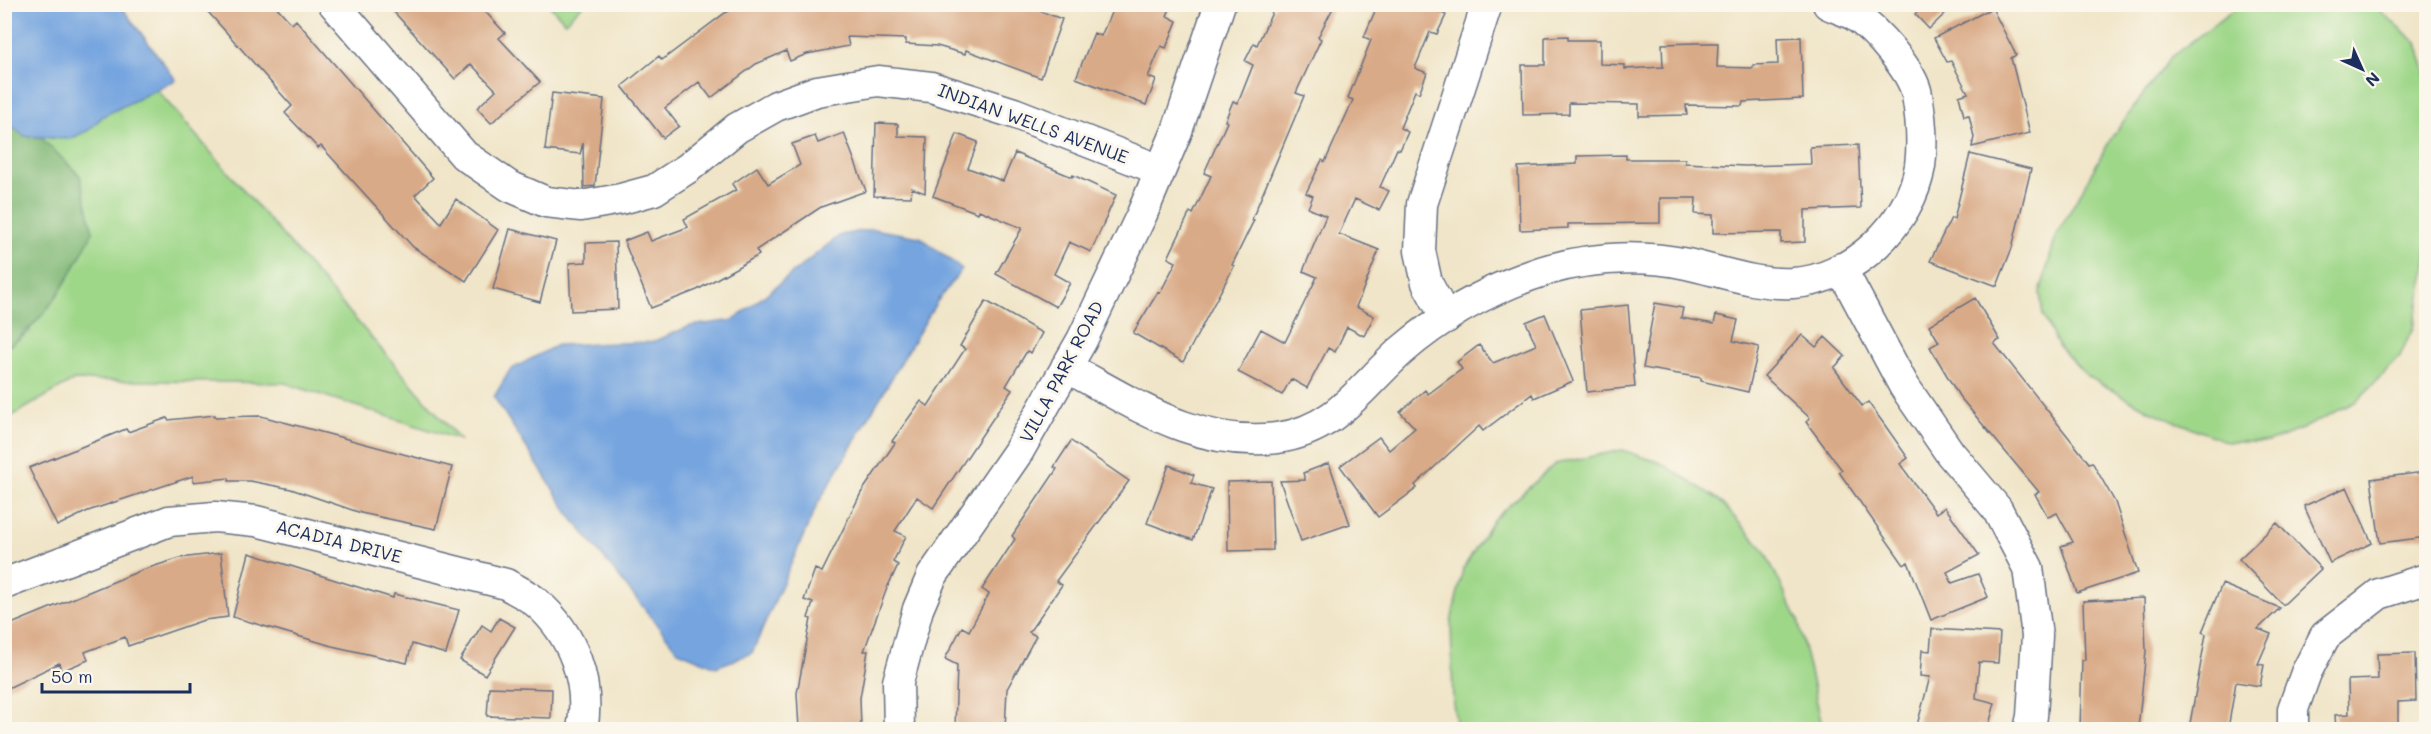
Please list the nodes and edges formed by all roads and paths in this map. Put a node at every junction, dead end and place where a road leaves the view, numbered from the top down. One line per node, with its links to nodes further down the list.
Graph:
1 (334, 4): 5 (street, INDIAN WELLS AVENUE)
2 (1220, 4): 5 (street, VILLA PARK ROAD)
3 (1487, 4): 7 (street)
4 (1828, 4): 6 (street)
5 (1160, 170): 8 (street, VILLA PARK ROAD)
6 (1841, 268): 7 (street); 13 (street)
7 (1446, 318): 8 (street)
8 (1066, 368): 12 (street, VILLA PARK ROAD)
9 (2427, 579): 14 (street)
10 (4, 584): 11 (street, ACADIA DRIVE)
11 (582, 729)
12 (899, 729)
13 (2029, 729)
14 (2293, 729)

